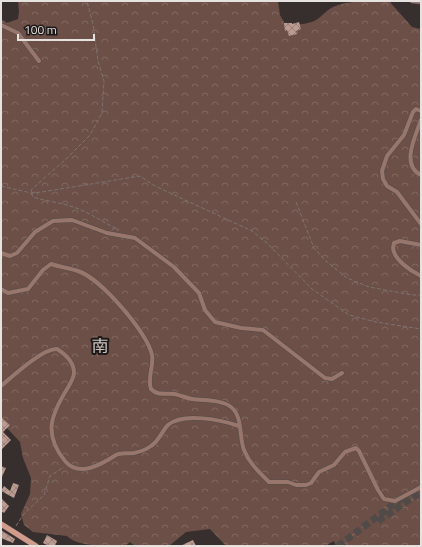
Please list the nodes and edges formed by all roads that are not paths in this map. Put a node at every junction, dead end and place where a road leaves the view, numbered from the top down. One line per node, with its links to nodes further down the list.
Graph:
1 (412, 1): 2 (street)
2 (421, 2)
3 (1, 25): 4 (street)
4 (39, 61)
5 (421, 111): 8 (street)
6 (421, 120): 7 (street)
7 (421, 175)
8 (421, 224)
9 (421, 244): 11 (street)
10 (1, 253): 13 (street)
11 (421, 276)
12 (1, 289): 15 (street)
13 (342, 373)
14 (1, 386): 15 (street)
15 (239, 426): 16 (street)
16 (421, 487)
17 (1, 524): 18 (street)
18 (36, 546)

